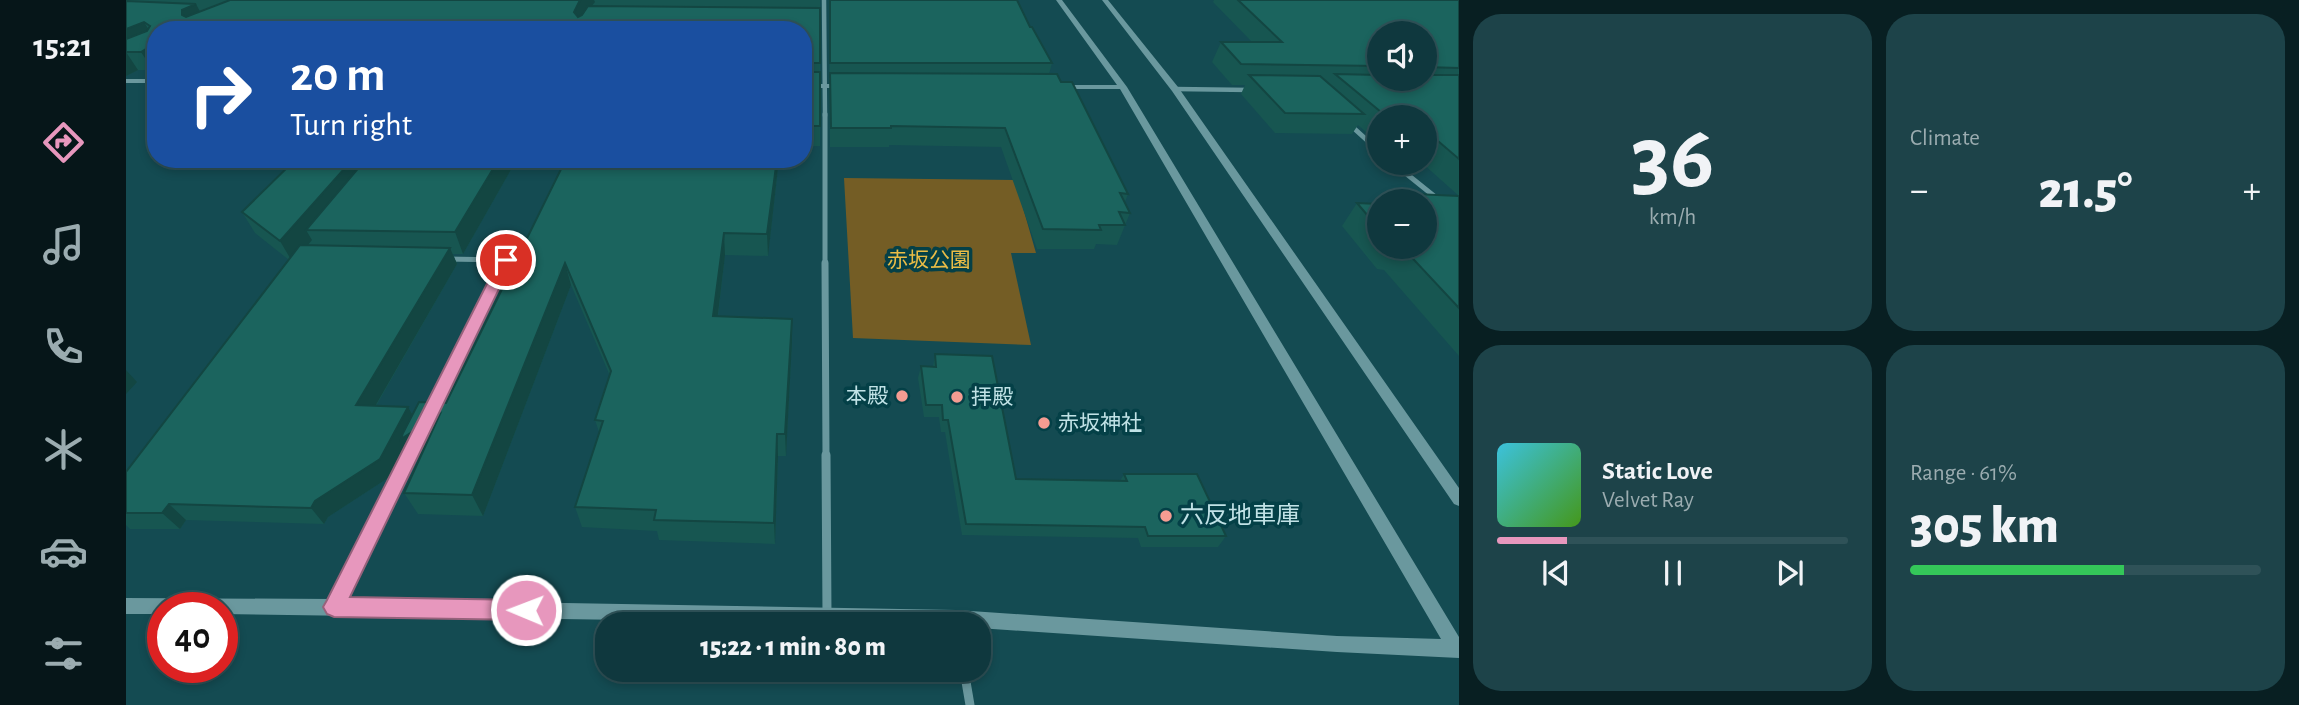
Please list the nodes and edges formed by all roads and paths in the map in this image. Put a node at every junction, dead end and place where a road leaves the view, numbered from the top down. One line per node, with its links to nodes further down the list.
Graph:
1 (824, 0): 5 (street)
2 (1059, 0): 12 (street)
3 (1105, 0): 13 (street)
4 (810, 21): 5 (street)
5 (824, 21): 9 (street)
6 (126, 81): 7 (street)
7 (147, 81)
8 (812, 86): 9 (street)
9 (824, 86): 10 (street); 26 (street)
10 (851, 86)
11 (1052, 87): 12 (street)
12 (1123, 87): 28 (street)
13 (1175, 89): 14 (street); 22 (street)
14 (1256, 90)
15 (1340, 116): 16 (street)
16 (1367, 140)
17 (1408, 175): 18 (street)
18 (1450, 208)
19 (440, 258): 20 (street)
20 (426, 421)
21 (420, 433): 24 (street)
22 (1459, 500)
23 (126, 606): 24 (street)
24 (334, 607): 25 (street)
25 (642, 612)
26 (827, 612)
27 (991, 623): 28 (street)
28 (1458, 650)
29 (966, 682): 30 (street)
30 (970, 705)

